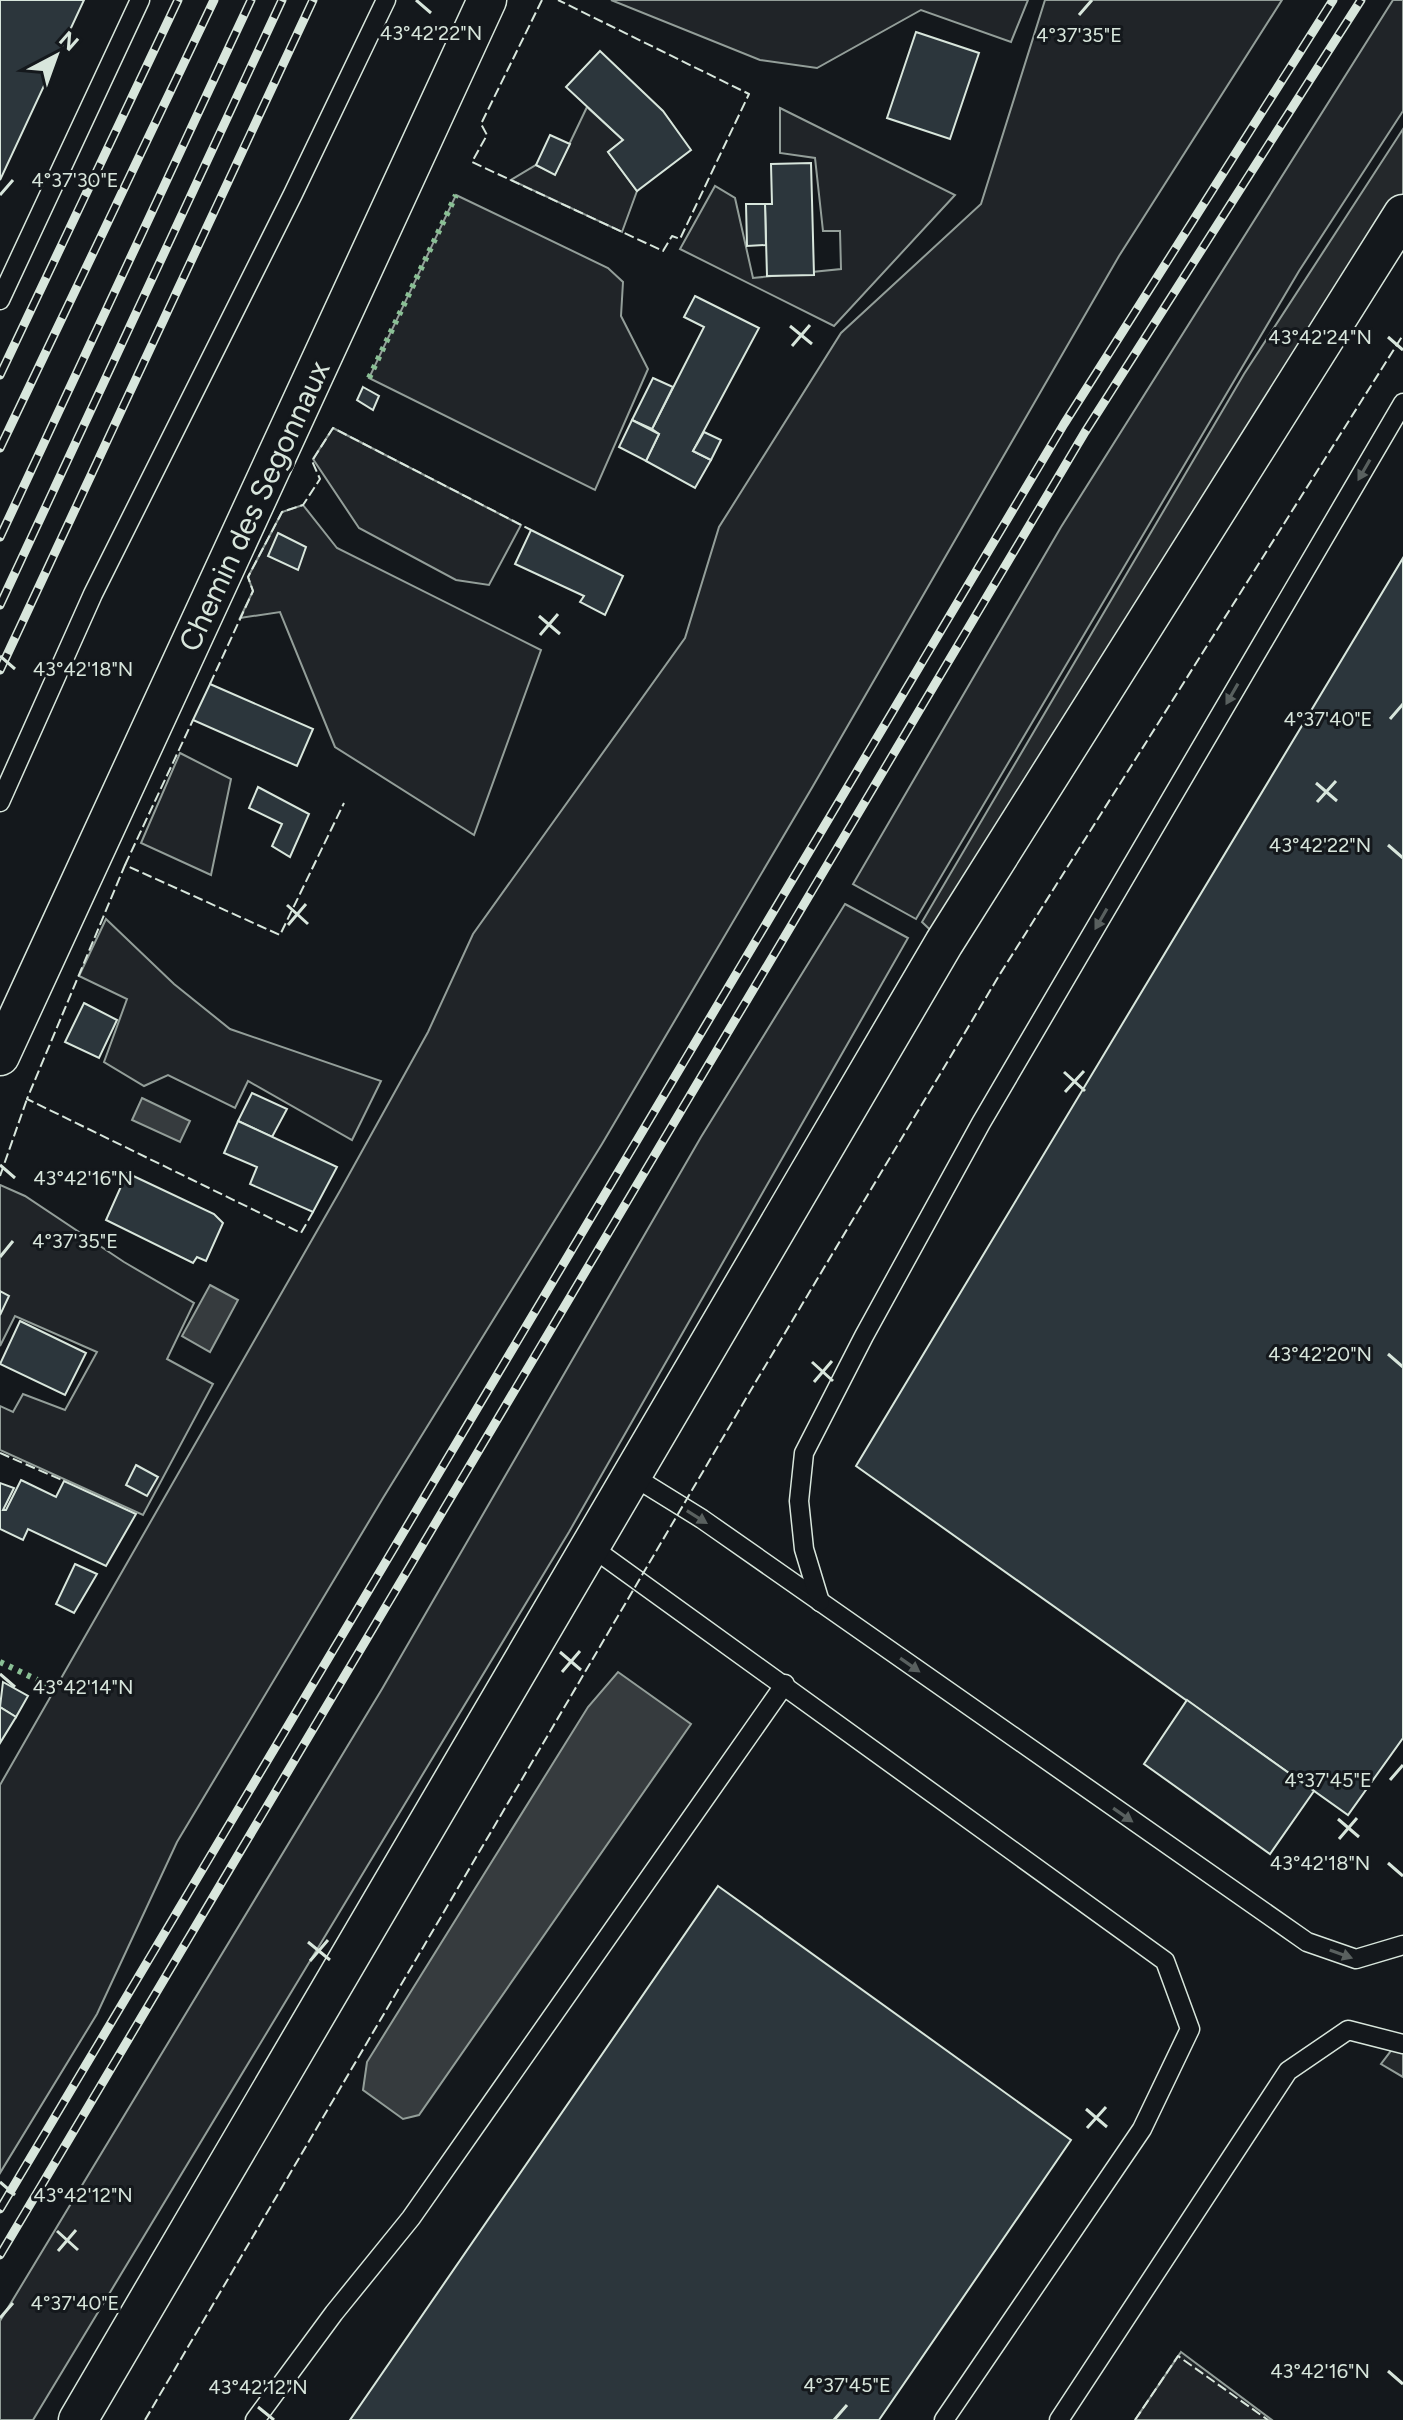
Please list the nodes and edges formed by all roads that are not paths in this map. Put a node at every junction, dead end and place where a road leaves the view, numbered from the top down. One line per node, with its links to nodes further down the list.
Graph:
1 (140, 0): 5 (lane)
2 (386, 0): 7 (lane)
3 (487, 0): 8 (street, Chemin des Segonnaux)
4 (1403, 214): 9 (street)
5 (0, 300)
6 (1403, 403): 11 (lane, one-way to 11)
7 (0, 802)
8 (0, 1056)
9 (631, 1475): 10 (street); 11 (lane, one-way to 11)
10 (590, 1546): 12 (lane); 15 (street)
11 (820, 1602): 13 (lane, one-way to 13)
12 (785, 1684): 16 (lane); 17 (lane)
13 (1403, 1945)
14 (1403, 2044): 18 (lane)
15 (78, 2420)
16 (255, 2420)
17 (944, 2420)
18 (1059, 2420)

